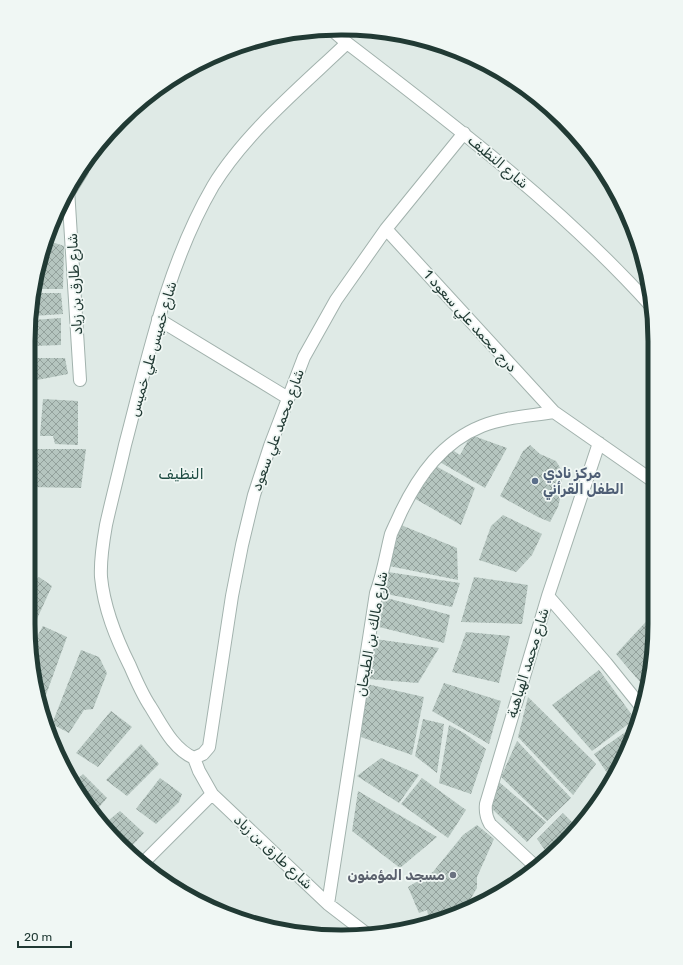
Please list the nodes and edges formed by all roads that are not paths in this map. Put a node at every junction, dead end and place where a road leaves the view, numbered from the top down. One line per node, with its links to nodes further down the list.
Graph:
1 (338, 35): 2 (street, شارع النظيف)
2 (347, 43): 3 (street, شارع النظيف); 7 (street, شارع خميس علي خميس)
3 (464, 134): 5 (street, شارع محمد علي سعود); 6 (street, شارع النظيف)
4 (70, 201): 8 (street, شارع طارق بن زياد)
5 (386, 229): 9 (street, شارع محمد علي سعود); 10 (street, درج محمد علي سعود 1)
6 (645, 298)
7 (158, 320): 9 (street); 13 (street, شارع خميس علي خميس)
8 (80, 380)
9 (288, 398): 16 (street, شارع محمد علي سعود)
10 (554, 412): 11 (street); 20 (street, شارع مالك بن الطيحان)
11 (599, 443): 12 (street); 14 (street, شارع محمد الهباهبة)
12 (648, 477)
13 (102, 545): 16 (street, شارع طارق بن زياد)
14 (548, 596): 15 (street); 19 (street, شارع محمد الهباهبة)
15 (638, 703)
16 (190, 756): 17 (street, شارع طارق بن زياد)
17 (212, 794): 18 (street); 20 (street, شارع طارق بن زياد)
18 (146, 860)
19 (532, 864)
20 (328, 904): 21 (street, شارع طارق بن زياد)
21 (361, 929)

